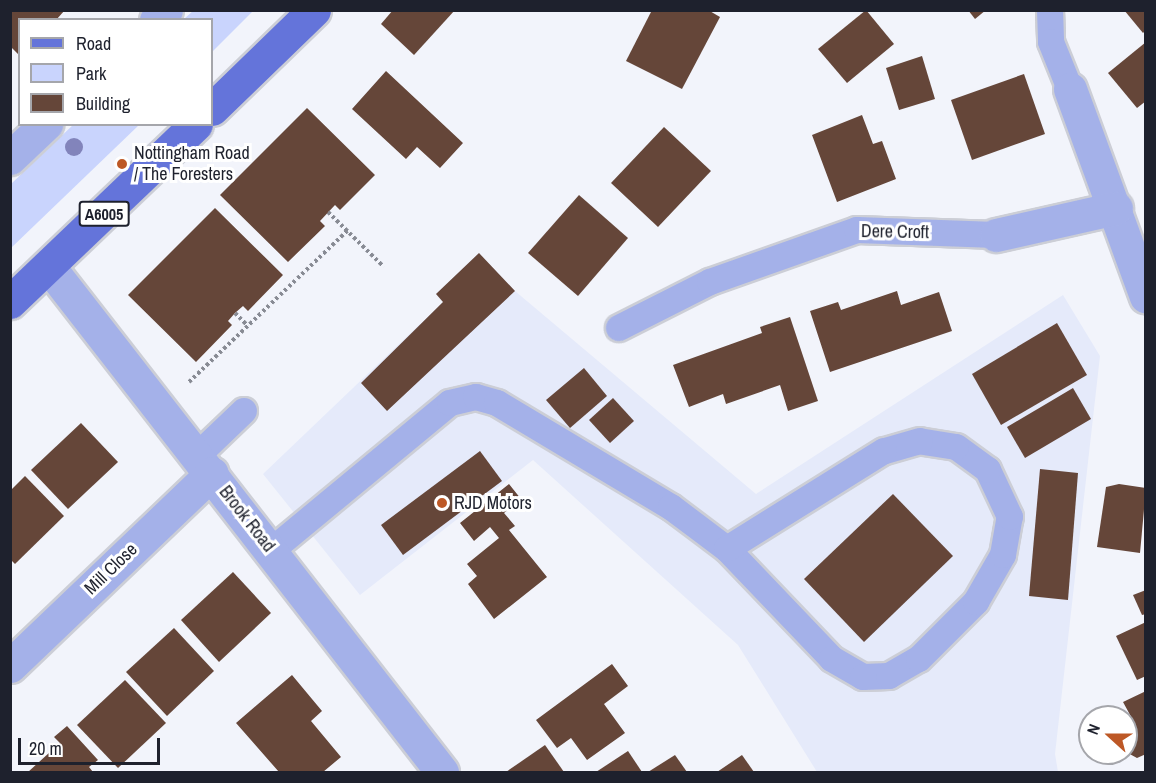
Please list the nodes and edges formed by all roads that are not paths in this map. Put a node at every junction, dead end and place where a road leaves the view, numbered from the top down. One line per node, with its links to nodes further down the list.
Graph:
1 (314, 10): 4 (main road)
2 (1050, 10): 3 (lane)
3 (1070, 89): 8 (street)
4 (213, 109)
5 (44, 126): 7 (street)
6 (194, 126): 10 (main road, A6005)
7 (10, 158)
8 (1116, 208): 9 (street, Dere Croft); 11 (street)
9 (996, 235): 13 (lane, Dere Croft)
10 (49, 267): 12 (main road, A6005); 15 (street, Brook Road)
11 (1146, 297)
12 (10, 302)
13 (619, 328)
14 (244, 411): 15 (lane)
15 (205, 464): 17 (street, Brook Road); 18 (street, Mill Close)
16 (727, 549): 16 (lane); 17 (lane)
17 (271, 551): 19 (street, Brook Road)
18 (10, 666)
19 (442, 772)

